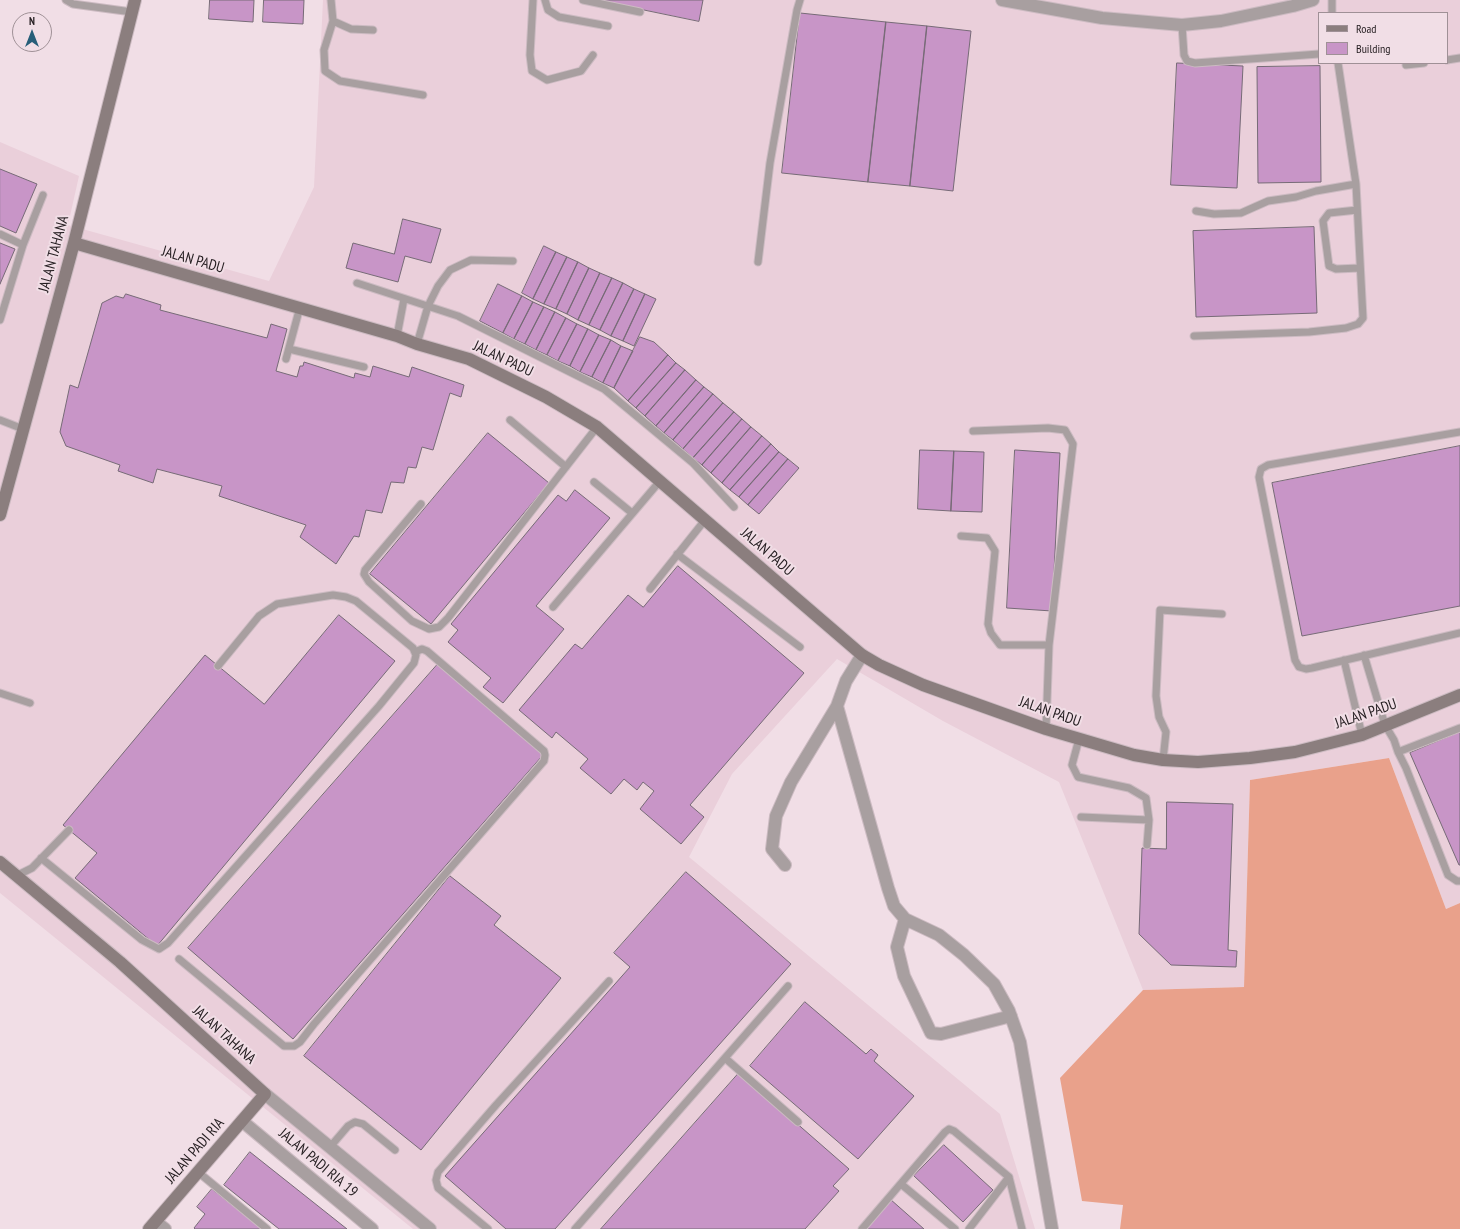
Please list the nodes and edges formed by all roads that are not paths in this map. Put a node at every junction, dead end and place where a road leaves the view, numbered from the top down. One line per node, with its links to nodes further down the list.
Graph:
1 (66, 0): 11 (lane)
2 (135, 0): 11 (street, JALAN TAHANA)
3 (331, 0): 14 (lane)
4 (533, 0): 19 (lane)
5 (545, 0): 16 (lane)
6 (583, 0): 12 (lane)
7 (800, 0): 34 (lane)
8 (1002, 0): 15 (street)
9 (1313, 0): 15 (street)
10 (1332, 0): 13 (lane)
11 (132, 12): 31 (street, JALAN TAHANA)
12 (640, 12)
13 (1332, 12)
14 (333, 20): 17 (lane); 25 (lane)
15 (1182, 25): 18 (lane)
16 (608, 26)
17 (373, 30)
18 (1318, 54)
19 (593, 56)
20 (1460, 58): 21 (lane)
21 (1448, 60)
22 (1338, 64): 26 (lane)
23 (1415, 64): 24 (lane)
24 (1406, 65)
25 (424, 95)
26 (1356, 184): 28 (lane); 29 (lane)
27 (43, 195): 32 (lane)
28 (1357, 210): 35 (lane); 35 (lane)
29 (1196, 211)
30 (0, 234): 32 (lane)
31 (74, 243): 39 (street, JALAN PADU); 50 (street, JALAN TAHANA)
32 (23, 245): 40 (lane)
33 (513, 262): 38 (lane)
34 (758, 262)
35 (1360, 268): 42 (lane)
36 (357, 283): 37 (lane)
37 (404, 299): 38 (lane); 41 (lane)
38 (428, 306): 43 (lane); 57 (lane)
39 (300, 307): 41 (street, JALAN PADU); 44 (lane)
40 (0, 320)
41 (397, 336): 43 (street, JALAN PADU)
42 (1194, 336)
43 (417, 344): 49 (street, JALAN PADU)
44 (289, 349): 45 (lane); 46 (lane)
45 (286, 359)
46 (364, 367)
47 (0, 420): 50 (lane)
48 (510, 420): 53 (lane)
49 (597, 427): 53 (lane); 54 (street, JALAN PADU)
50 (24, 429): 59 (street, JALAN TAHANA)
51 (972, 431): 67 (lane)
52 (1460, 432): 72 (lane)
53 (566, 467): 56 (lane)
54 (660, 481): 58 (lane); 60 (street, JALAN PADU)
55 (594, 482): 58 (lane)
56 (421, 504)
57 (734, 507)
58 (632, 513): 64 (lane)
59 (0, 515)
60 (705, 520): 62 (lane); 70 (street, JALAN PADU)
61 (961, 536): 67 (lane)
62 (677, 554): 63 (lane); 68 (lane)
63 (650, 588)
64 (552, 607)
65 (1222, 614): 84 (lane)
66 (1460, 633): 71 (lane)
67 (1049, 645): 80 (lane)
68 (800, 647)
69 (415, 652): 73 (lane); 89 (lane); 95 (lane)
70 (862, 654): 77 (street); 80 (street, JALAN PADU)
71 (1364, 655): 72 (lane); 78 (lane)
72 (1344, 660): 81 (lane)
73 (218, 666)
74 (0, 693): 76 (lane)
75 (1460, 695): 78 (street, JALAN PADU)
76 (30, 703)
77 (837, 706): 91 (street); 94 (street)
78 (1385, 725): 81 (street, JALAN PADU); 83 (lane)
79 (1460, 728): 83 (lane)
80 (1046, 729): 82 (street, JALAN PADU)
81 (1362, 735): 84 (street, JALAN PADU)
82 (1079, 739): 84 (street, JALAN PADU); 86 (lane)
83 (1398, 752): 93 (lane)
84 (1163, 760)
85 (1081, 817): 86 (lane)
86 (1149, 820): 88 (lane)
87 (69, 830): 89 (lane)
88 (1147, 845)
89 (41, 858): 92 (lane)
90 (0, 862): 92 (street, JALAN TAHANA)
91 (785, 865)
92 (16, 876): 100 (street, JALAN TAHANA)
93 (1460, 881)
94 (905, 919): 98 (street); 98 (street)
95 (179, 959)
96 (609, 981): 112 (lane)
97 (788, 986): 99 (lane)
98 (1011, 1016): 118 (street)
99 (725, 1058): 102 (lane); 113 (lane)
100 (265, 1094): 101 (street, JALAN PADI RIA); 103 (street, JALAN TAHANA)
101 (242, 1121): 105 (street, JALAN PADI RIA); 110 (street, JALAN PADI RIA 19)
102 (798, 1122)
103 (330, 1147): 104 (lane); 111 (street, JALAN TAHANA)
104 (396, 1150)
105 (198, 1172): 108 (street, JALAN PADI RIA); 109 (lane)
106 (1009, 1177): 107 (lane); 116 (lane); 117 (lane)
107 (901, 1184): 114 (lane); 115 (lane)
108 (157, 1227)
109 (267, 1229)
110 (372, 1229)
111 (430, 1229)
112 (488, 1229)
113 (575, 1229)
114 (862, 1229)
115 (955, 1229)
116 (969, 1229)
117 (1022, 1229)
118 (1052, 1229)

